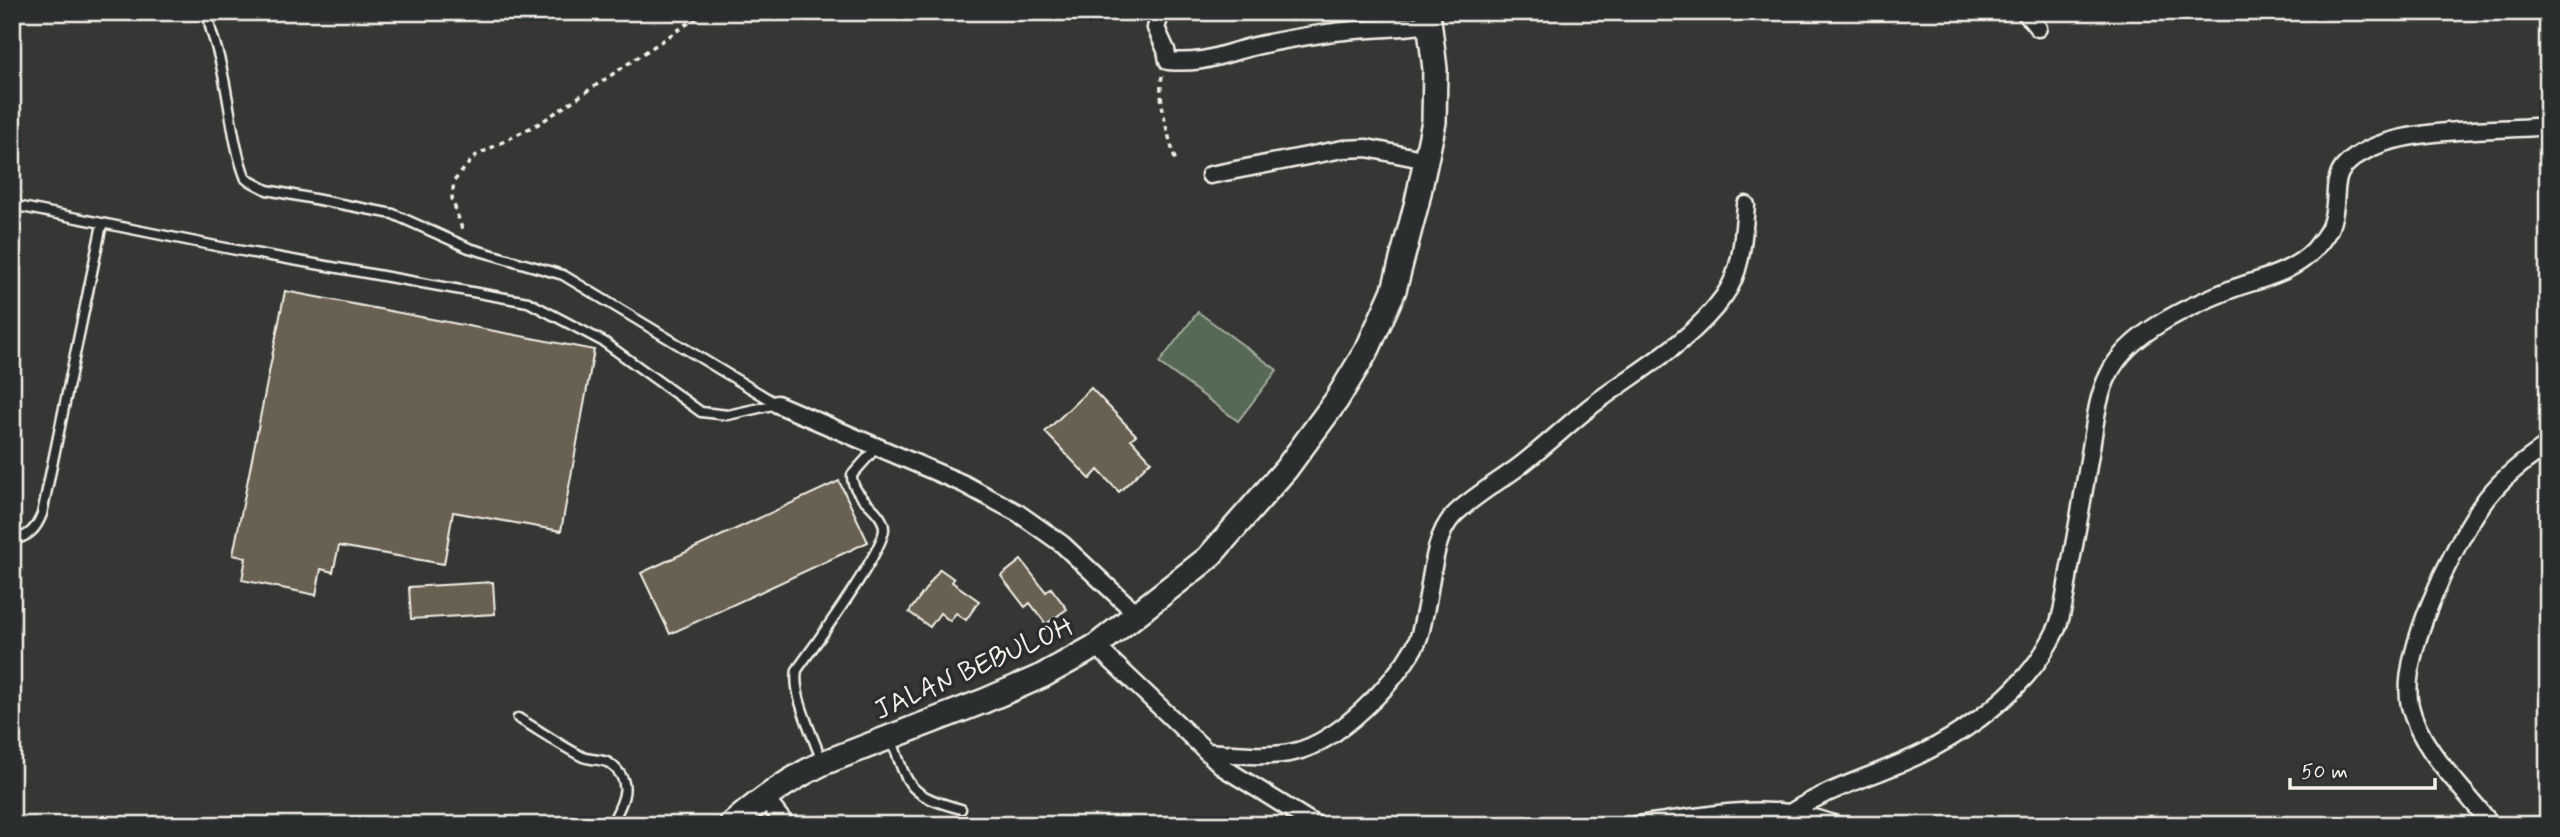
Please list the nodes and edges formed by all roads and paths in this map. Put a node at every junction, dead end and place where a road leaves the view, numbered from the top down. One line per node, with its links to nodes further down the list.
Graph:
1 (211, 12): 15 (lane)
2 (705, 12): 15 (path)
3 (1161, 12): 7 (street)
4 (2025, 12): 6 (street)
5 (1429, 18): 7 (street); 9 (main road, JALAN BEBULOH)
6 (2038, 28)
7 (1168, 61): 10 (path)
8 (2548, 126): 28 (street)
9 (1427, 160): 11 (street); 20 (main road, JALAN BEBULOH)
10 (1176, 163)
11 (1210, 175)
12 (12, 205): 14 (lane)
13 (1746, 205): 24 (street)
14 (102, 224): 16 (lane); 19 (lane)
15 (469, 248): 16 (lane)
16 (777, 404): 18 (street)
17 (2548, 446): 36 (street)
18 (876, 448): 20 (street); 25 (lane)
19 (12, 540)
20 (1138, 615): 21 (main road, JALAN BEBULOH)
21 (1096, 646): 23 (main road, JALAN BEBULOH); 24 (street)
22 (518, 718): 30 (lane)
23 (891, 736): 25 (main road, JALAN BEBULOH); 27 (lane)
24 (1209, 752): 29 (street)
25 (822, 763): 26 (main road, JALAN BEBULOH)
26 (764, 797): 31 (main road, JALAN BEBULOH); 32 (street)
27 (961, 809)
28 (1790, 813): 34 (street); 35 (street)
29 (1287, 818): 33 (street)
30 (611, 825)
31 (731, 825)
32 (786, 825)
33 (1316, 825)
34 (1636, 825)
35 (1836, 825)
36 (2491, 825)

